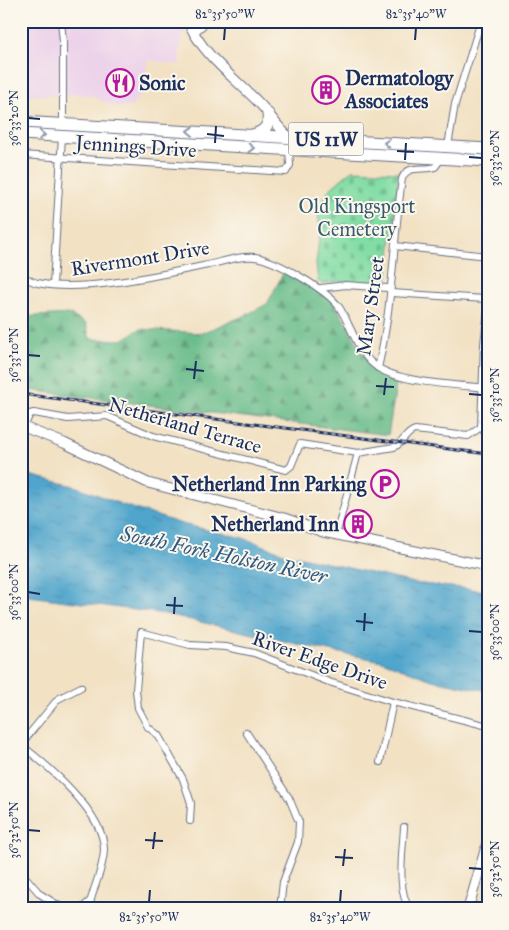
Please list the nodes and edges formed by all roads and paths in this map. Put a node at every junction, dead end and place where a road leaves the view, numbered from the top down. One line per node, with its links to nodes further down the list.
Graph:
1 (61, 21): 8 (street)
2 (188, 21): 5 (main road)
3 (208, 21): 5 (street)
4 (481, 21): 12 (street)
5 (193, 34): 6 (main road)
6 (268, 114): 10 (highway); 11 (main road)
7 (21, 122): 8 (highway, US 11W)
8 (63, 131): 9 (highway, US 11W, one-way to 8); 10 (highway, US 11W, one-way to 8); 14 (highway, US 11W, one-way to 14); 16 (street)
9 (21, 134)
10 (250, 135): 11 (highway, US 11W)
11 (289, 137): 12 (highway, US 11W, one-way to 11); 14 (highway)
12 (448, 146): 13 (highway, US 11W); 17 (highway)
13 (488, 149)
14 (289, 150): 16 (street, Jennings Drive); 17 (highway, US 11W)
15 (21, 155): 16 (street, Jennings Drive)
16 (60, 158): 22 (street)
17 (441, 159): 18 (highway, US 11W); 19 (street, Mary Street)
18 (488, 161)
19 (395, 246): 20 (street); 24 (street, Mary Street)
20 (488, 256)
21 (21, 275): 22 (street, Rivermont Drive)
22 (53, 285): 23 (street, Rivermont Drive)
23 (321, 288): 24 (street); 27 (street)
24 (392, 293): 25 (street); 27 (street, Mary Street)
25 (488, 305)
26 (488, 310): 28 (street)
27 (378, 368): 28 (street)
28 (486, 388): 30 (street)
29 (23, 427): 32 (street, Netherland Terrace); 33 (main road)
30 (481, 427): 31 (street); 32 (street)
31 (488, 436)
32 (358, 453): 33 (street)
33 (336, 535): 34 (main road)
34 (488, 566)
35 (81, 688): 39 (street)
36 (393, 702): 37 (street, River Edge Drive); 40 (street); 41 (street, River Edge Drive)
37 (488, 726)
38 (246, 732): 49 (street)
39 (21, 744): 45 (street)
40 (380, 762)
41 (190, 821)
42 (404, 827): 50 (street)
43 (488, 840): 51 (main road)
44 (21, 872): 46 (street)
45 (92, 895): 47 (street); 48 (street)
46 (64, 909)
47 (81, 909)
48 (90, 909)
49 (280, 909)
50 (410, 909)
51 (468, 909)

